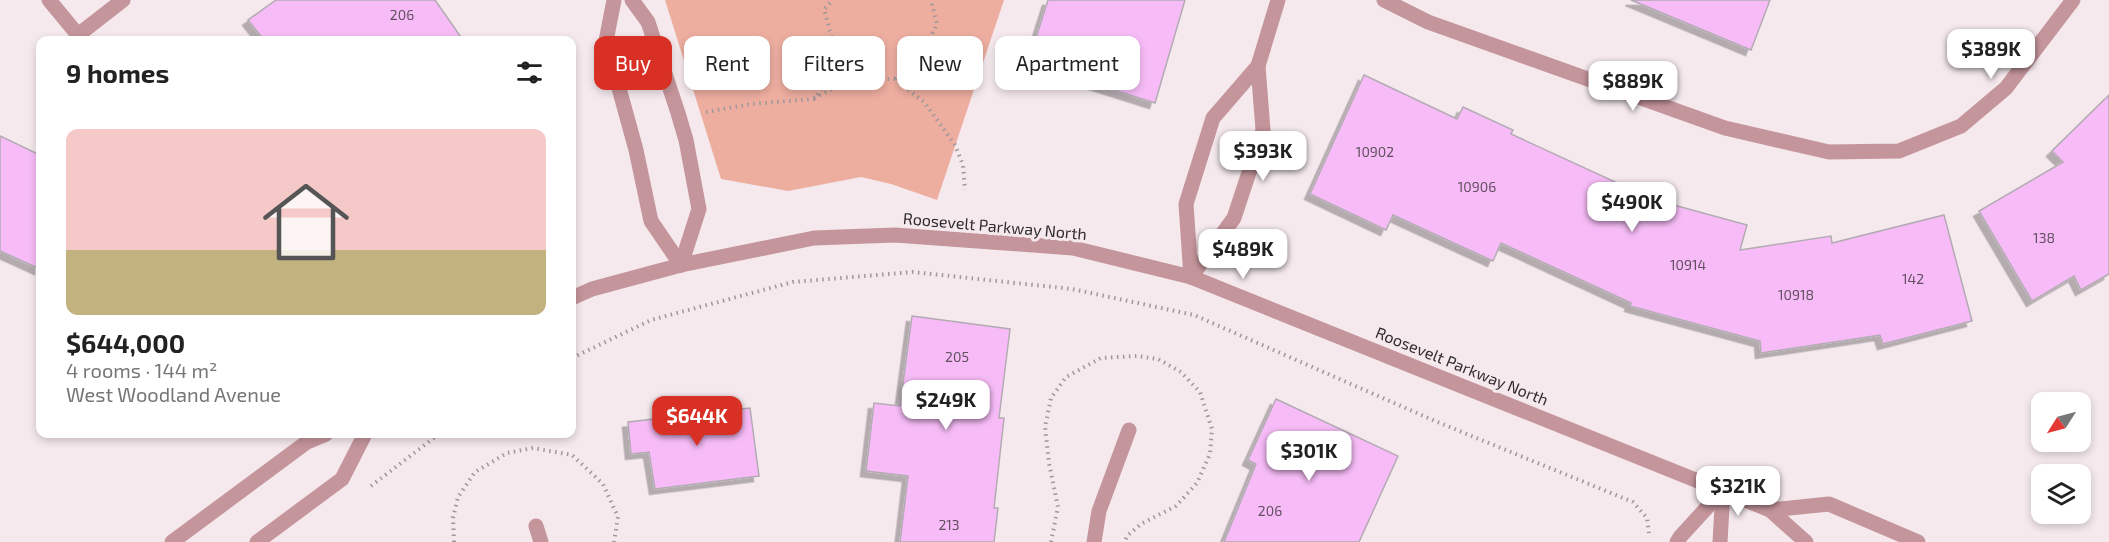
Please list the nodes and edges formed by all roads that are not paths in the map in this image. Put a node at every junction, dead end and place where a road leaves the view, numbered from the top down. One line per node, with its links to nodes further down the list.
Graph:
1 (49, 0): 2 (street)
2 (123, 0)
3 (614, 0): 9 (street)
4 (632, 0): 9 (street)
5 (1278, 0): 8 (street)
6 (1384, 0): 7 (street)
7 (2073, 0)
8 (1258, 66): 10 (street); 10 (street)
9 (681, 265): 10 (street, Roosevelt Parkway North); 11 (street, Roosevelt Parkway North)
10 (1191, 277): 15 (street, Roosevelt Parkway North)
11 (576, 296)
12 (1129, 430): 21 (street)
13 (316, 438): 18 (street)
14 (363, 438): 19 (street)
15 (1723, 490): 16 (street, Roosevelt Parkway North); 22 (street); 23 (street)
16 (1770, 510): 24 (street, Roosevelt Parkway North); 25 (street, Roosevelt Parkway North)
17 (536, 526): 20 (street)
18 (172, 542)
19 (257, 542)
20 (541, 542)
21 (1094, 542)
22 (1677, 542)
23 (1720, 542)
24 (1806, 542)
25 (1918, 542)

